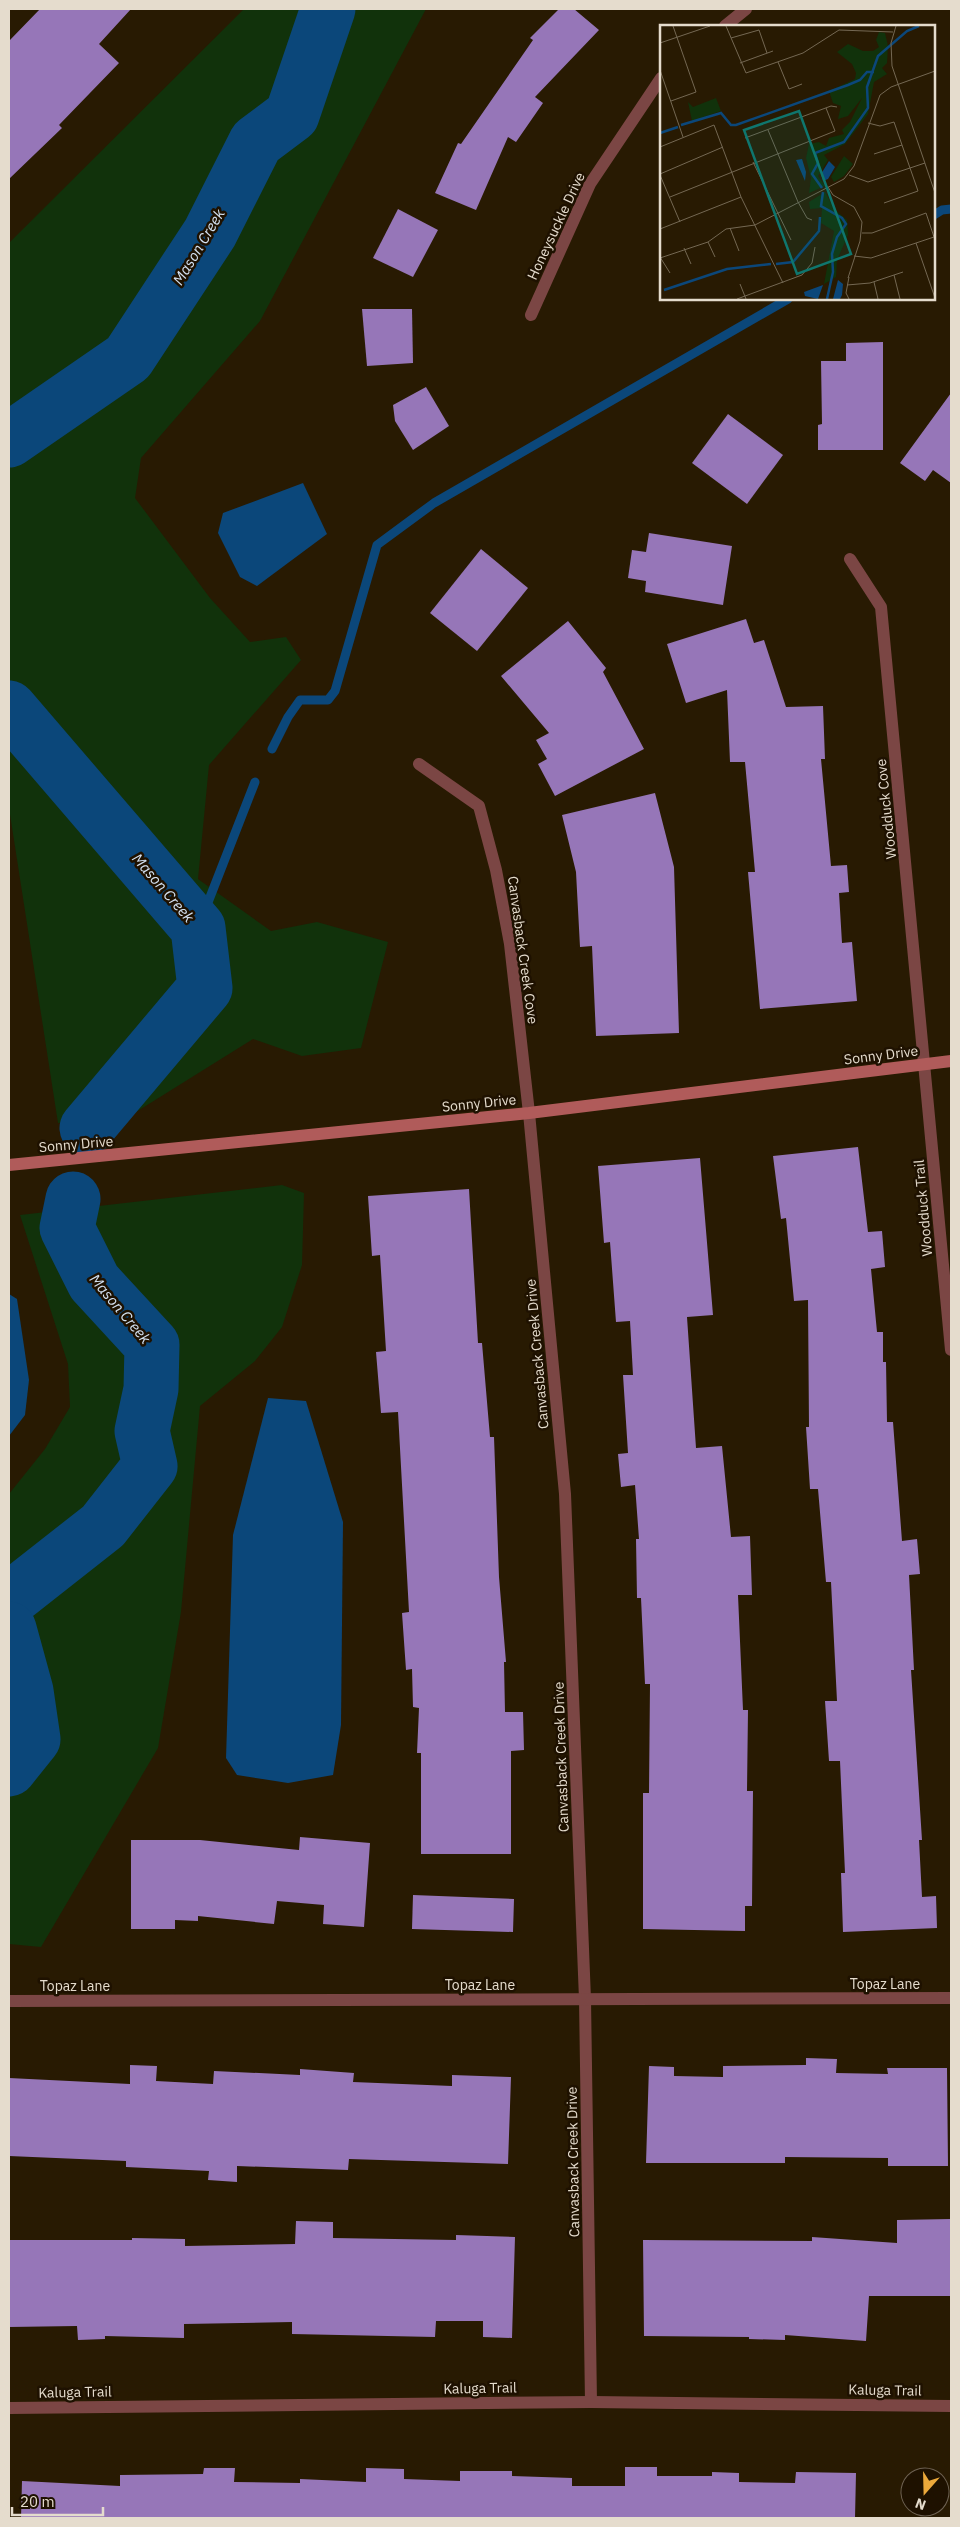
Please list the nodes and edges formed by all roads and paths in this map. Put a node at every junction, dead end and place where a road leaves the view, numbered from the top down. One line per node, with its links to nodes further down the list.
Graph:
1 (746, 9): 2 (street)
2 (726, 25)
3 (660, 79): 4 (street, Honeysuckle Drive)
4 (531, 315)
5 (850, 559): 8 (street, Woodduck Cove)
6 (419, 764): 9 (street, Canvasback Creek Cove)
7 (951, 1061): 8 (street, Sonny Drive)
8 (926, 1064): 9 (street, Sonny Drive); 11 (street, Woodduck Trail)
9 (529, 1113): 10 (street, Sonny Drive); 13 (street, Canvasback Creek Drive)
10 (9, 1165)
11 (951, 1350)
12 (951, 1998): 13 (street, Topaz Lane)
13 (585, 1999): 14 (street, Topaz Lane); 15 (street, Canvasback Creek Drive)
14 (9, 2001)
15 (591, 2402): 16 (street, Kaluga Trail); 17 (street, Kaluga Trail)
16 (951, 2406)
17 (9, 2408)

